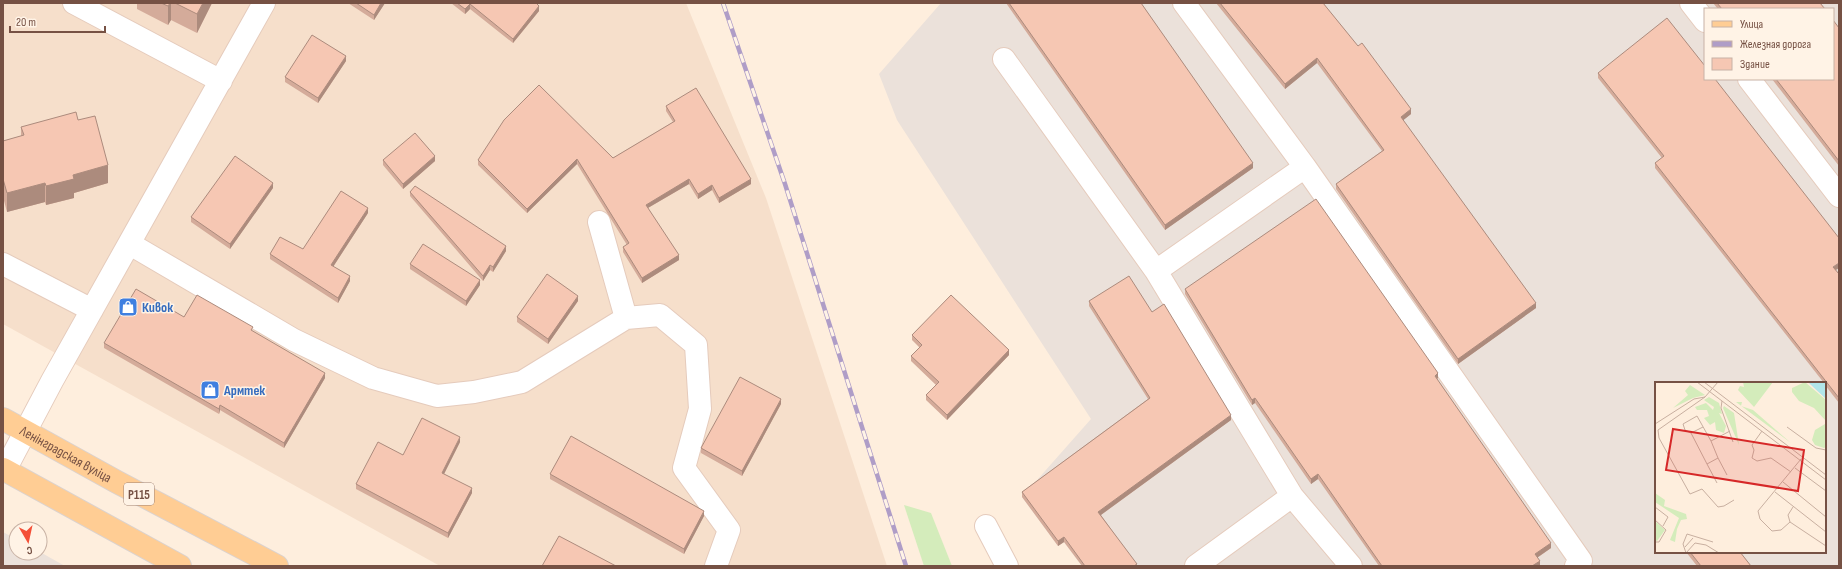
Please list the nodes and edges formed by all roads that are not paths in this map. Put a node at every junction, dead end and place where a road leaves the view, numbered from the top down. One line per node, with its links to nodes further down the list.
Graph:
1 (74, 3): 8 (street)
2 (264, 3): 8 (street)
3 (1184, 3): 9 (street)
4 (1691, 3): 5 (street)
5 (1704, 20)
6 (1004, 59): 14 (street)
7 (1750, 80): 10 (street)
8 (221, 81): 12 (street)
9 (1304, 167): 14 (street); 22 (street)
10 (1839, 196)
11 (599, 222): 16 (street)
12 (130, 244): 15 (street); 16 (street)
13 (3, 264): 15 (street)
14 (1156, 271): 20 (street)
15 (92, 310): 18 (street)
16 (626, 318): 25 (street)
17 (3, 419): 18 (main road, Ленінградская вуліца / Р115)
18 (25, 431): 19 (street); 24 (main road, Ленінградская вуліца / Р115)
19 (4, 469): 23 (main road)
20 (1292, 496): 27 (street); 28 (street)
21 (986, 526): 26 (street)
22 (1584, 564)
23 (180, 566)
24 (277, 566)
25 (716, 566)
26 (1007, 566)
27 (1196, 566)
28 (1351, 566)

